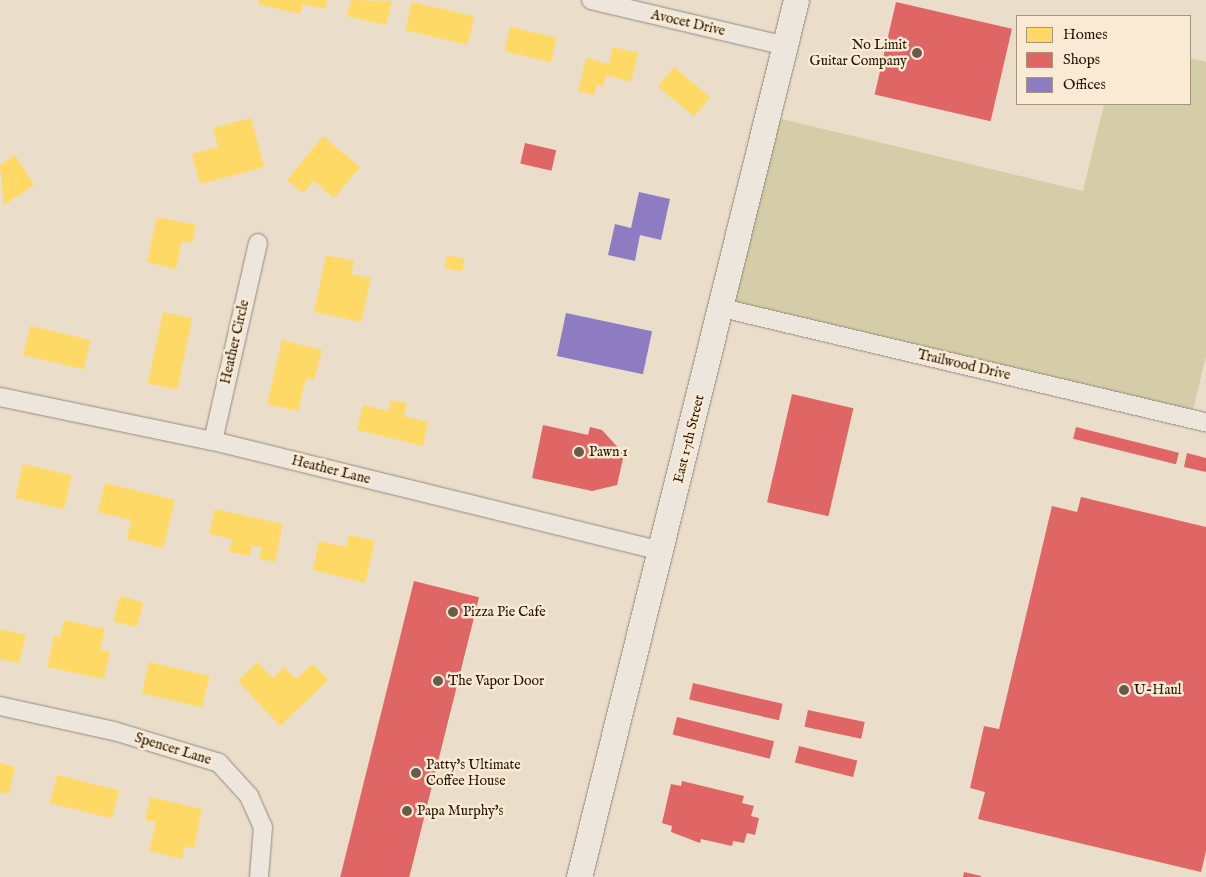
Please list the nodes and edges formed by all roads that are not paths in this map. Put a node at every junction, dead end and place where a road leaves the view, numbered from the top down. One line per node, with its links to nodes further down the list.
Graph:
1 (591, 0): 3 (street, Avocet Drive)
2 (796, 0): 3 (main road, East 17th Street)
3 (785, 46): 5 (main road, East 17th Street)
4 (258, 243): 8 (street, Heather Circle)
5 (722, 308): 7 (street, Trailwood Drive); 9 (main road, East 17th Street)
6 (0, 398): 8 (street, Heather Lane)
7 (1206, 422)
8 (213, 441): 9 (street, Heather Lane)
9 (661, 551): 12 (main road, East 17th Street)
10 (0, 706): 11 (street, Spencer Lane)
11 (259, 877)
12 (579, 877)

